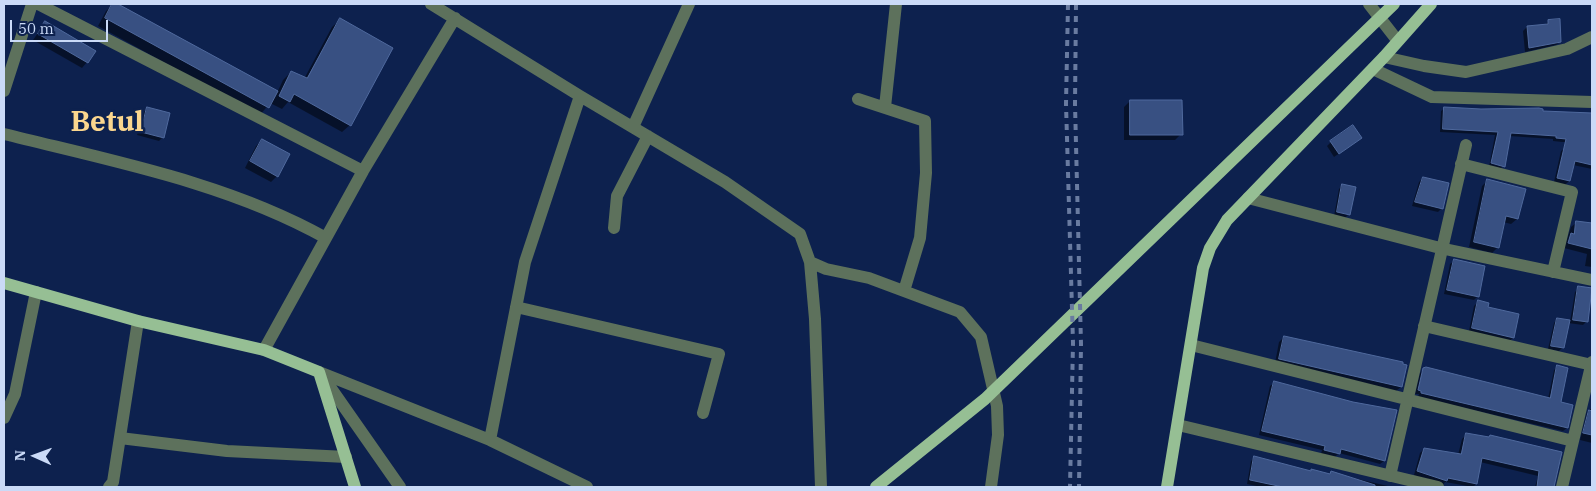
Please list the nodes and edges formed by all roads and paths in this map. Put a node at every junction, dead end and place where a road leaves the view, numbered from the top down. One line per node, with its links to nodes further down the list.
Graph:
1 (32, 4): 14 (street)
2 (38, 4): 24 (street)
3 (432, 4): 9 (street)
4 (689, 4): 19 (street)
5 (896, 4): 18 (street)
6 (1369, 4): 11 (street)
7 (1394, 4): 56 (main road)
8 (1431, 4): 11 (main road)
9 (456, 18): 15 (street); 24 (street)
10 (1592, 37): 12 (street)
11 (1397, 40): 12 (main road)
12 (1384, 57): 13 (main road)
13 (1372, 68): 17 (street); 25 (main road)
14 (4, 91)
15 (580, 96): 19 (street); 35 (street)
16 (858, 99): 18 (street)
17 (1592, 102)
18 (885, 107): 33 (street)
19 (633, 127): 21 (street)
20 (4, 134): 27 (street)
21 (648, 136): 26 (street); 29 (street)
22 (1466, 145): 23 (street)
23 (1461, 164): 28 (street); 30 (street)
24 (363, 171): 27 (street)
25 (1248, 198): 28 (street); 38 (main road)
26 (614, 228)
27 (326, 238): 39 (street)
28 (1440, 248): 30 (street); 37 (street)
29 (810, 262): 33 (street); 55 (street)
30 (1553, 272): 31 (street)
31 (1592, 280)
32 (4, 283): 34 (main road)
33 (904, 291): 57 (street)
34 (36, 292): 36 (main road); 44 (street)
35 (516, 307): 43 (street); 47 (street)
36 (138, 321): 39 (main road); 46 (street)
37 (1424, 326): 40 (street); 42 (street)
38 (1191, 345): 42 (street); 45 (main road)
39 (264, 350): 41 (main road)
40 (1592, 364): 48 (street)
41 (319, 372): 47 (street); 49 (main road); 53 (street)
42 (1408, 400): 48 (street); 50 (street)
43 (703, 413)
44 (4, 418)
45 (1178, 425): 50 (street); 58 (main road)
46 (120, 438): 49 (street); 51 (street)
47 (490, 440): 54 (street)
48 (1573, 441): 60 (street)
49 (346, 457): 52 (main road)
50 (1390, 476): 59 (street)
51 (112, 486)
52 (355, 487)
53 (400, 487)
54 (587, 487)
55 (821, 487)
56 (876, 487)
57 (990, 487)
58 (1167, 487)
59 (1438, 487)
60 (1562, 487)

